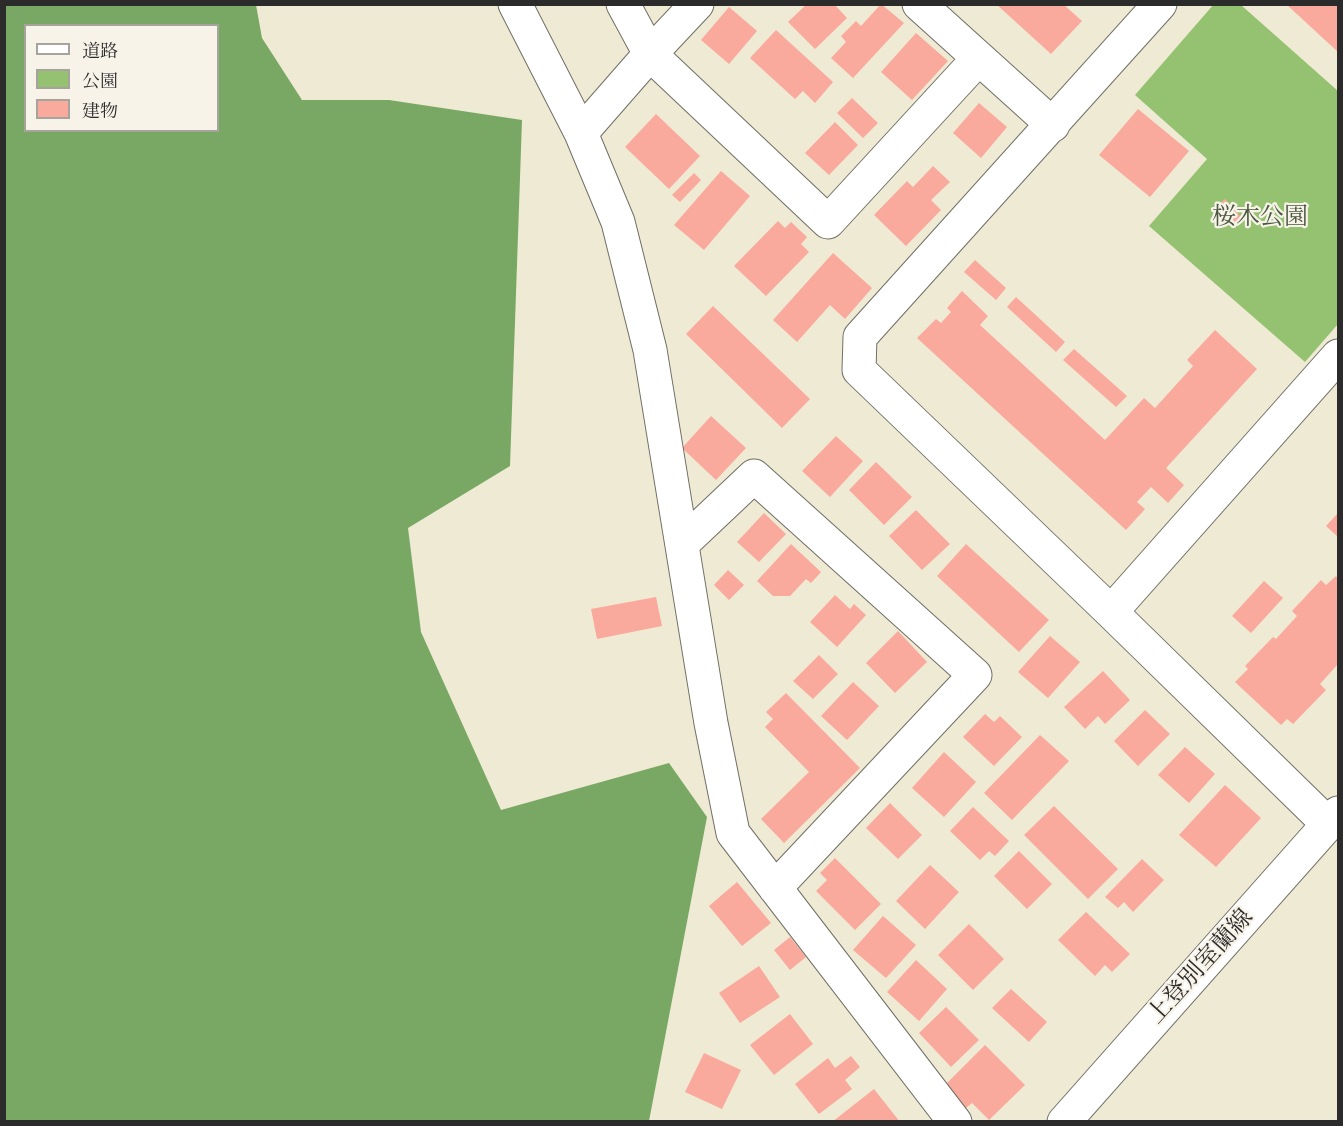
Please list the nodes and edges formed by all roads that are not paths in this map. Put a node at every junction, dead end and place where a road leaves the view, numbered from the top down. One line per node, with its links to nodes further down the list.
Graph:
1 (515, 4): 9 (street)
2 (623, 4): 6 (street)
3 (697, 4): 6 (street)
4 (920, 4): 7 (street)
5 (1160, 4): 8 (street)
6 (650, 54): 7 (street); 9 (street)
7 (978, 59): 8 (street)
8 (1053, 124): 12 (street)
9 (581, 133): 11 (street)
10 (1338, 356): 12 (street)
11 (682, 544): 14 (street); 14 (street)
12 (1111, 612): 13 (street)
13 (1333, 819): 16 (street, 上登別室蘭線)
14 (775, 888): 15 (street)
15 (955, 1122)
16 (1064, 1122)

